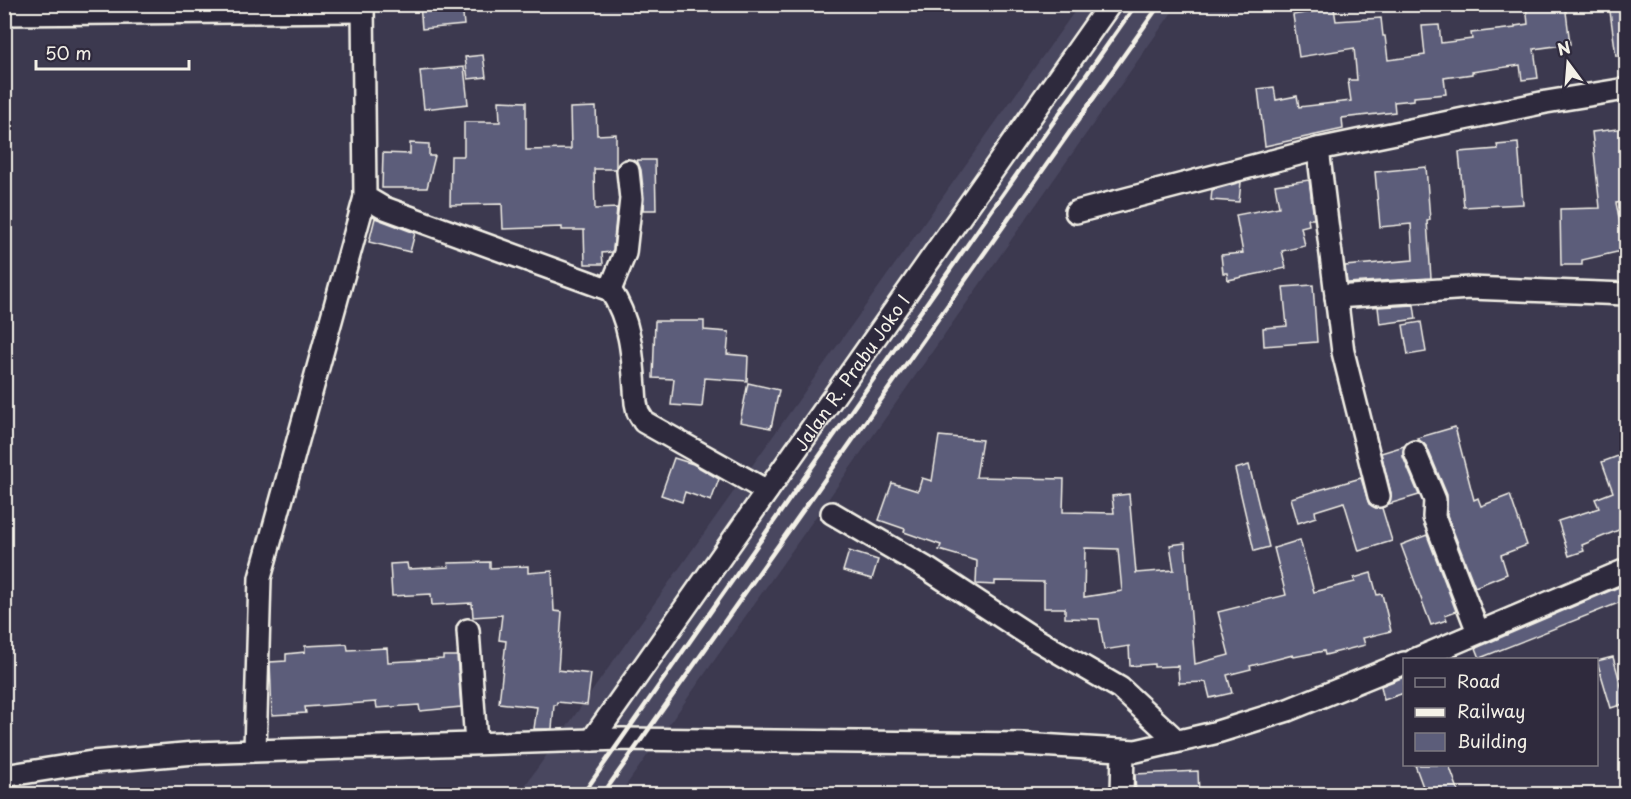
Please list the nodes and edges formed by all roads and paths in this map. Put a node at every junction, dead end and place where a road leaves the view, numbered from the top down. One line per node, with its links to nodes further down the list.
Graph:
1 (1110, 4): 13 (street, Jalan R. Prabu Joko I)
2 (363, 8): 3 (street); 7 (street)
3 (4, 14)
4 (1626, 88): 5 (street)
5 (1318, 149): 8 (street); 11 (street)
6 (628, 171): 9 (street)
7 (365, 197): 9 (street); 24 (street)
8 (1076, 212)
9 (610, 290): 13 (street)
10 (1626, 294): 11 (street)
11 (1336, 297): 14 (street)
12 (1415, 452): 18 (street)
13 (767, 491): 21 (street, Jalan R. Prabu Joko I)
14 (1379, 496)
15 (832, 513): 22 (street)
16 (1626, 570): 18 (street)
17 (468, 630): 23 (street)
18 (1478, 632): 19 (street)
19 (1419, 658)
20 (1403, 663): 22 (street)
21 (592, 740): 23 (street); 25 (street)
22 (1169, 742): 25 (street)
23 (476, 743): 24 (street)
24 (255, 750): 26 (street)
25 (1129, 751): 27 (street)
26 (4, 776)
27 (1122, 795)

